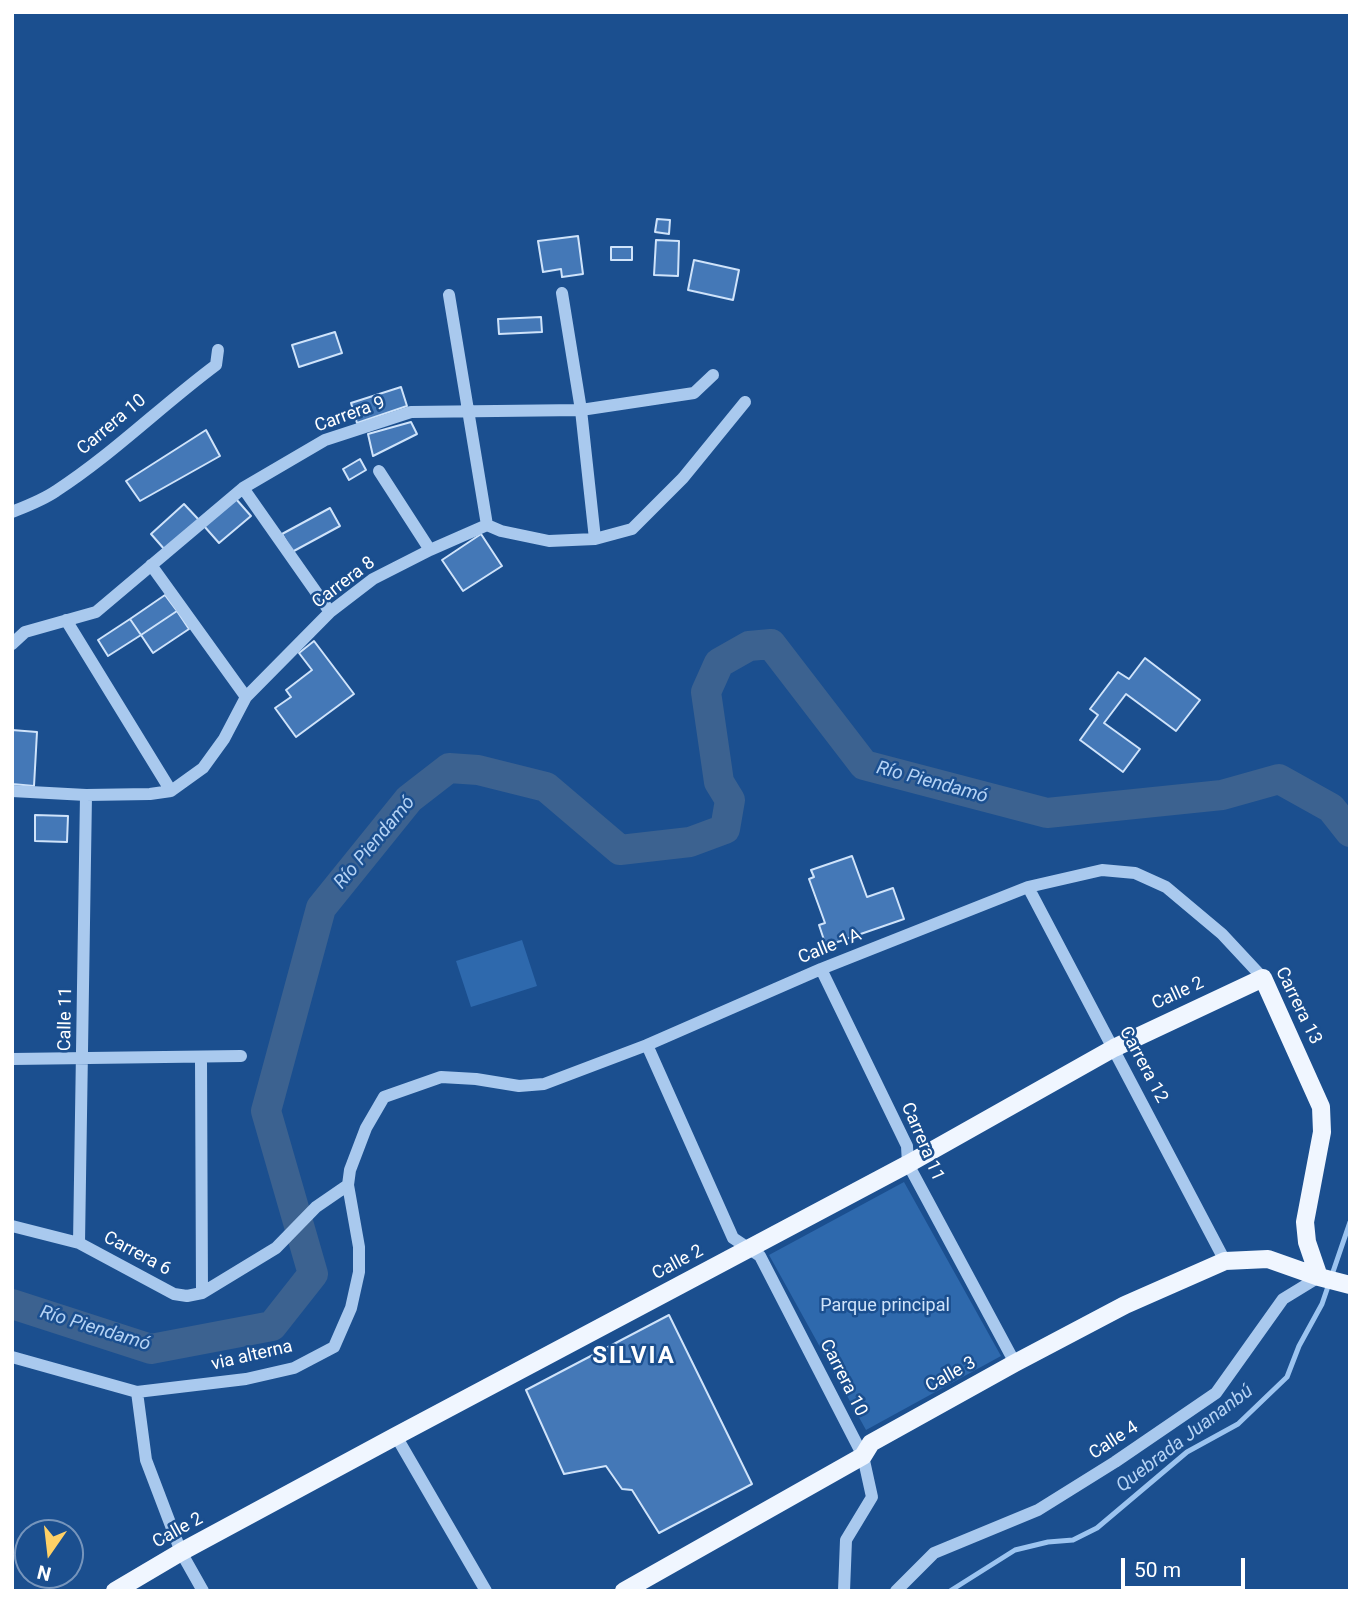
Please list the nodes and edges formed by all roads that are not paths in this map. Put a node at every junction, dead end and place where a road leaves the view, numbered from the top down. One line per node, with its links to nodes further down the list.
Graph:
1 (562, 293): 6 (street)
2 (449, 295): 7 (street)
3 (218, 350): 10 (street, Carrera 10)
4 (713, 375): 6 (street, Carrera 9)
5 (745, 402): 12 (street)
6 (581, 410): 7 (street, Carrera 9); 12 (street)
7 (468, 412): 9 (street, Carrera 9); 11 (street)
8 (379, 471): 13 (street)
9 (243, 488): 14 (street, Carrera 9); 15 (street)
10 (12, 512)
11 (487, 525): 12 (street); 13 (street, Carrera 8)
12 (595, 539)
13 (430, 550): 15 (street, Carrera 8)
14 (152, 565): 16 (street, Carrera 9); 18 (street)
15 (330, 612): 18 (street, Carrera 8)
16 (66, 620): 17 (street, Carrera 9); 20 (street)
17 (12, 645)
18 (246, 697): 20 (street, Carrera 8)
19 (12, 791): 21 (street)
20 (171, 791): 21 (street)
21 (86, 795): 28 (street, Calle 11)
22 (1028, 887): 23 (street, Calle 1A); 24 (street, Carrera 13); 26 (street, Carrera 12)
23 (821, 969): 25 (street, Calle 1A); 31 (street, Carrera 11)
24 (1263, 978): 26 (main road, Calle 2); 37 (main road, Carrera 13)
25 (647, 1045): 32 (street, Calle 1A); 35 (street, Carrera 10)
26 (1114, 1048): 31 (main road, Calle 2); 36 (street, Carrera 12)
27 (241, 1056): 29 (street)
28 (83, 1058): 29 (street); 30 (street); 34 (street, Calle 11)
29 (201, 1058): 39 (street)
30 (12, 1059)
31 (908, 1164): 35 (main road, Calle 2); 41 (street, Carrera 11)
32 (348, 1185): 39 (street); 42 (street, via alterna)
33 (12, 1226): 34 (street, Carrera 6)
34 (79, 1243): 39 (street, Carrera 6)
35 (751, 1249): 43 (main road, Calle 2); 44 (street, Carrera 10)
36 (1226, 1261): 37 (main road, Calle 3); 41 (main road, Calle 3)
37 (1321, 1278): 38 (main road, Calle 3); 51 (street, Calle 4)
38 (1350, 1285)
39 (202, 1293)
40 (12, 1357): 42 (street, via alterna)
41 (1015, 1363): 44 (main road, Calle 3)
42 (137, 1392): 45 (street)
43 (396, 1436): 45 (main road, Calle 2); 48 (street)
44 (863, 1456): 49 (main road, Calle 3); 50 (street, Carrera 10)
45 (181, 1552): 46 (main road, Calle 2); 47 (street)
46 (115, 1591)
47 (203, 1591)
48 (486, 1591)
49 (624, 1591)
50 (844, 1591)
51 (896, 1591)

